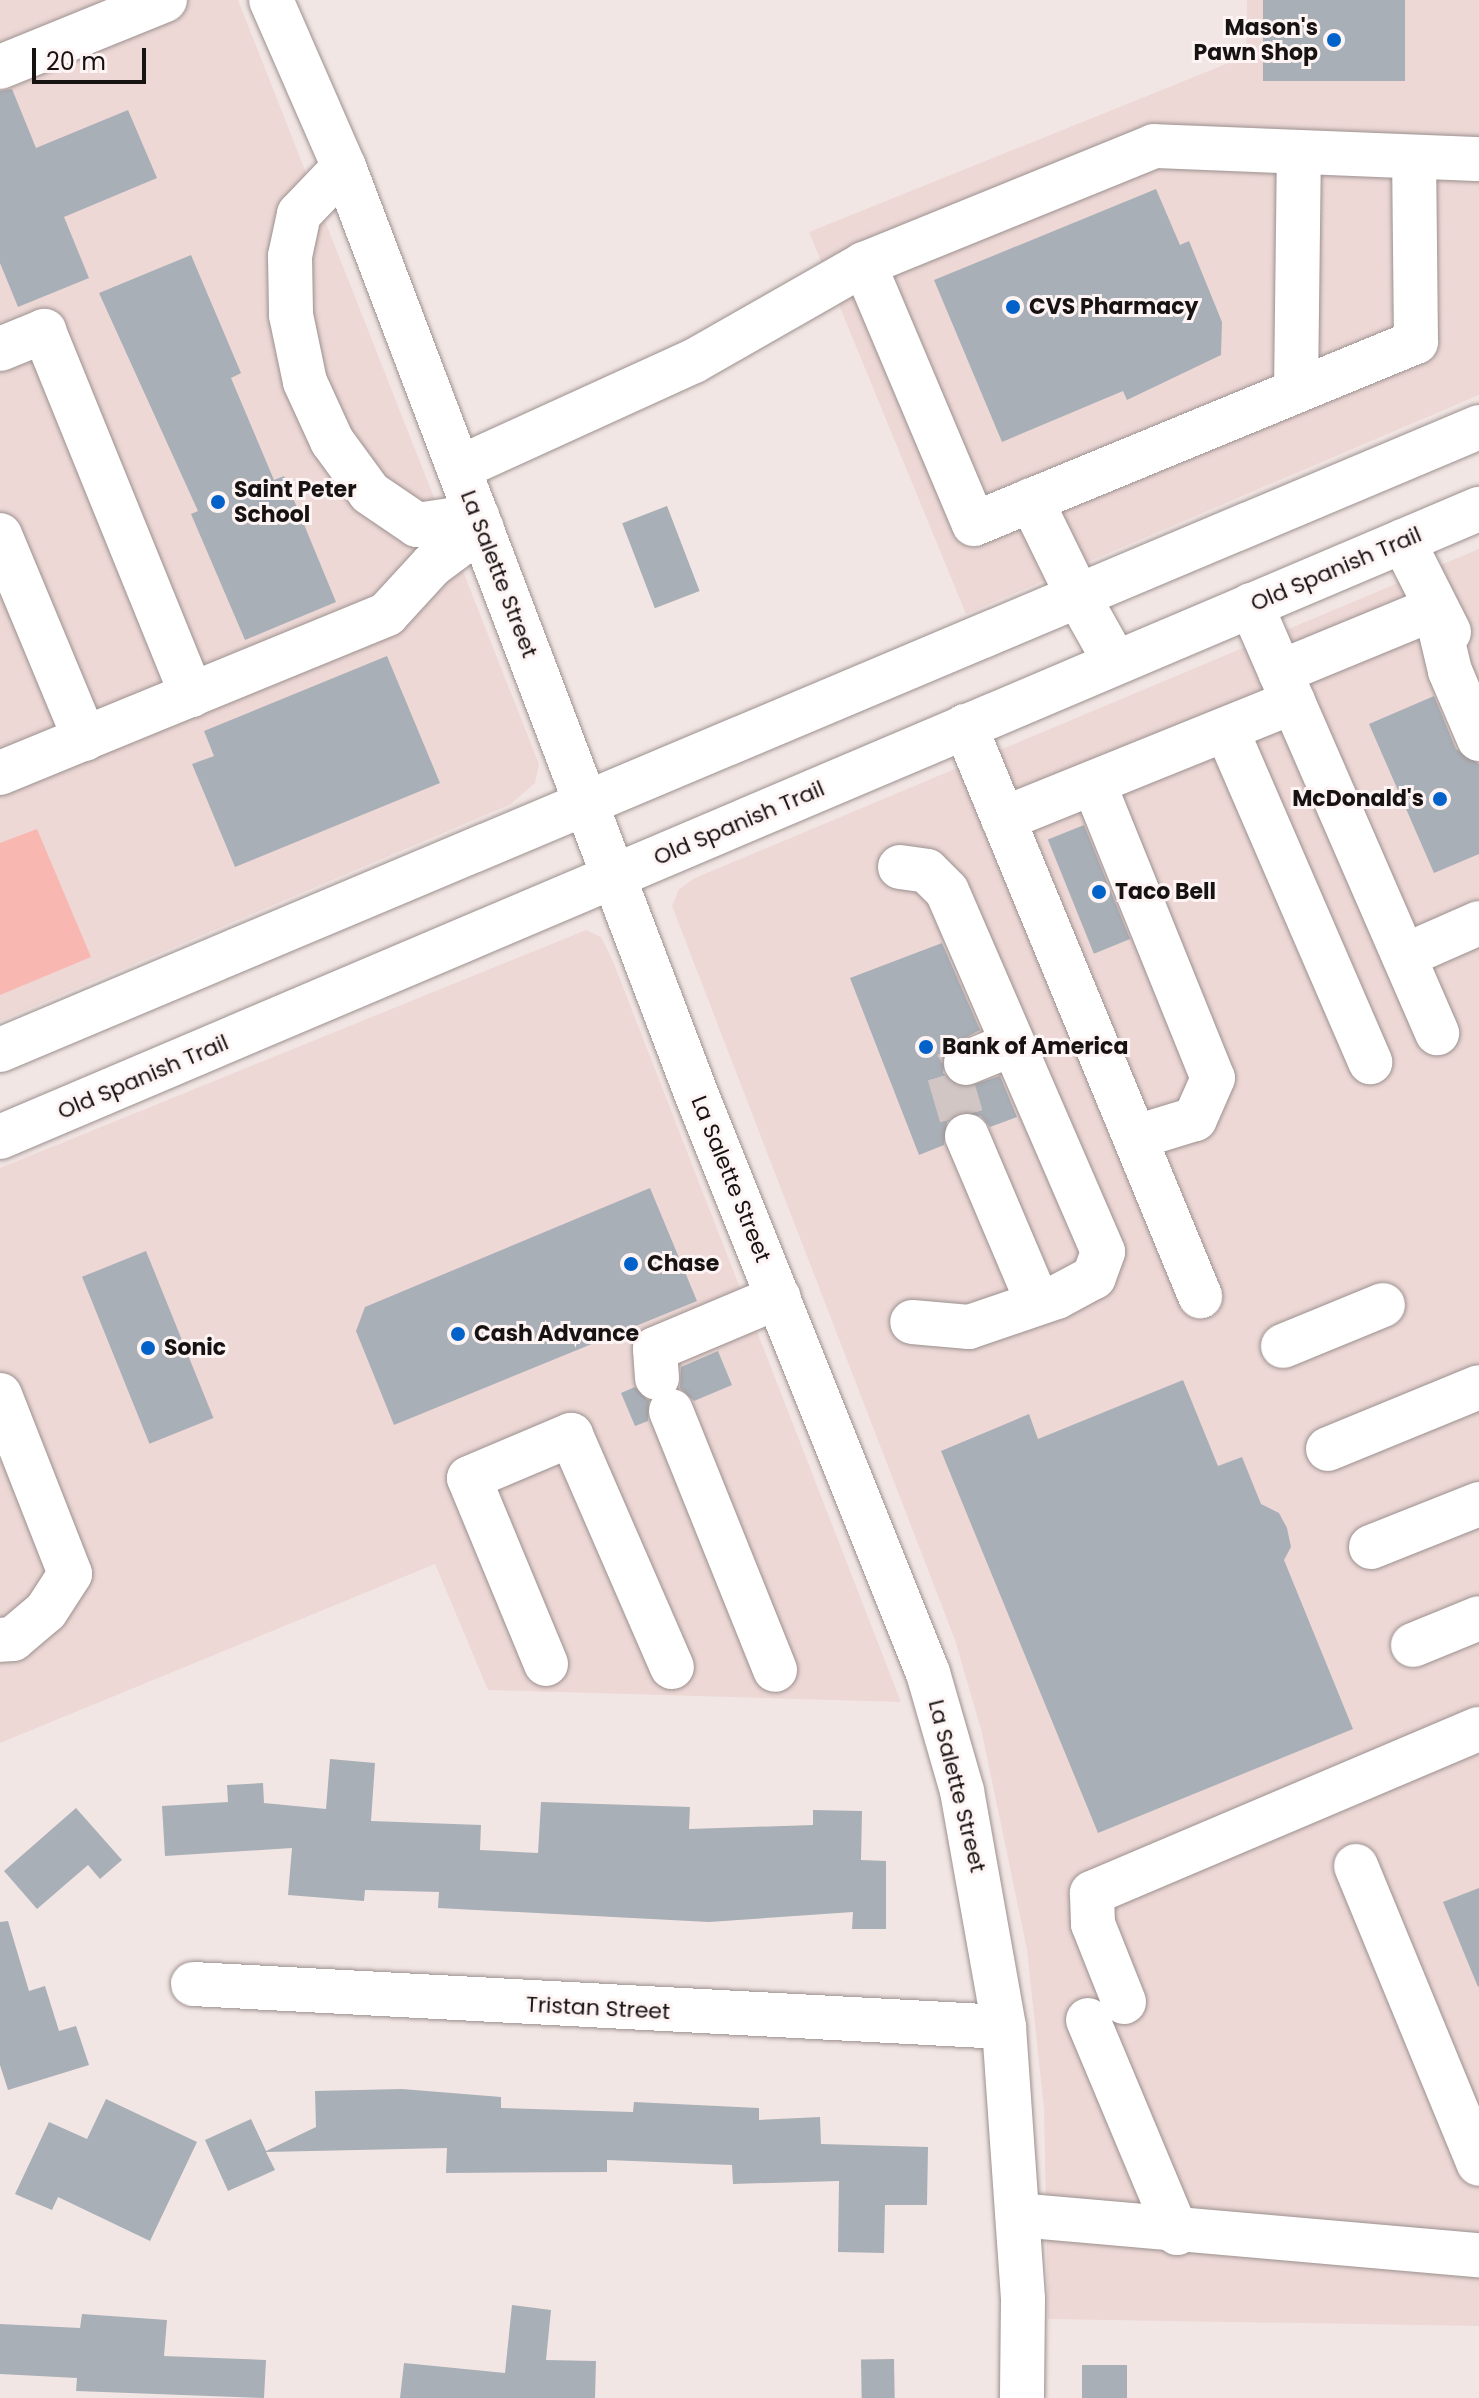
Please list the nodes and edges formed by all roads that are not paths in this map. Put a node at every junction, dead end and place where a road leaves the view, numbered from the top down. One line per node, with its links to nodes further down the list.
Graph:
1 (165, 0): 3 (street)
2 (272, 0): 7 (street, La Salette Street)
3 (0, 67)
4 (1299, 155): 5 (street); 8 (street); 10 (street)
5 (1414, 158): 6 (street); 10 (street)
6 (1479, 159)
7 (344, 167): 12 (street, La Salette Street); 15 (street)
8 (864, 264): 12 (street); 13 (street)
9 (0, 349): 24 (street)
10 (1296, 391): 13 (street)
11 (1479, 427): 18 (street)
12 (459, 468): 15 (street, La Salette Street)
13 (1031, 500): 18 (street)
14 (1479, 509): 17 (street, Old Spanish Trail)
15 (480, 522): 24 (street); 31 (street, La Salette Street)
16 (0, 535): 27 (street)
17 (1403, 541): 19 (street, Old Spanish Trail); 20 (street)
18 (1078, 596): 21 (street); 31 (street)
19 (1251, 605): 21 (street, Old Spanish Trail); 22 (street)
20 (1435, 608): 22 (street); 23 (street); 28 (street)
21 (1115, 662): 25 (street, Old Spanish Trail)
22 (1286, 687): 26 (street); 36 (street)
23 (1479, 687)
24 (192, 695): 27 (street)
25 (965, 726): 32 (street); 34 (street, Old Spanish Trail)
26 (1227, 731): 30 (street); 40 (street)
27 (85, 739): 29 (street)
28 (1479, 739)
29 (0, 773)
30 (1094, 784): 32 (street); 44 (street)
31 (586, 803): 34 (street, La Salette Street); 39 (street)
32 (1003, 819): 44 (street)
33 (900, 867): 38 (street)
34 (616, 877): 42 (street, Old Spanish Trail); 46 (street, La Salette Street)
35 (1479, 923): 36 (street)
36 (1404, 956): 37 (street)
37 (1437, 1033)
38 (1010, 1045): 41 (street); 47 (street)
39 (0, 1050)
40 (1370, 1062)
41 (966, 1063)
42 (2, 1130)
43 (967, 1136): 47 (street)
44 (1136, 1137): 45 (street)
45 (1200, 1296)
46 (779, 1297): 61 (street); 65 (street, La Salette Street)
47 (1038, 1303): 49 (street)
48 (1383, 1305): 50 (street)
49 (912, 1322)
50 (1283, 1346)
51 (1479, 1387): 53 (street)
52 (0, 1395): 57 (street)
53 (1328, 1449)
54 (1479, 1504): 55 (street)
55 (1371, 1547)
56 (1479, 1618): 58 (street)
57 (0, 1640)
58 (1413, 1645)
59 (546, 1664): 60 (street)
60 (672, 1667)
61 (775, 1670)
62 (1466, 1735): 68 (street)
63 (1356, 1866): 66 (street)
64 (193, 1984): 65 (street, Tristan Street)
65 (1004, 2027): 67 (street, La Salette Street)
66 (1479, 2164)
67 (1018, 2215): 68 (street); 70 (street, La Salette Street)
68 (1177, 2233): 69 (street)
69 (1479, 2255)
70 (1022, 2398)

